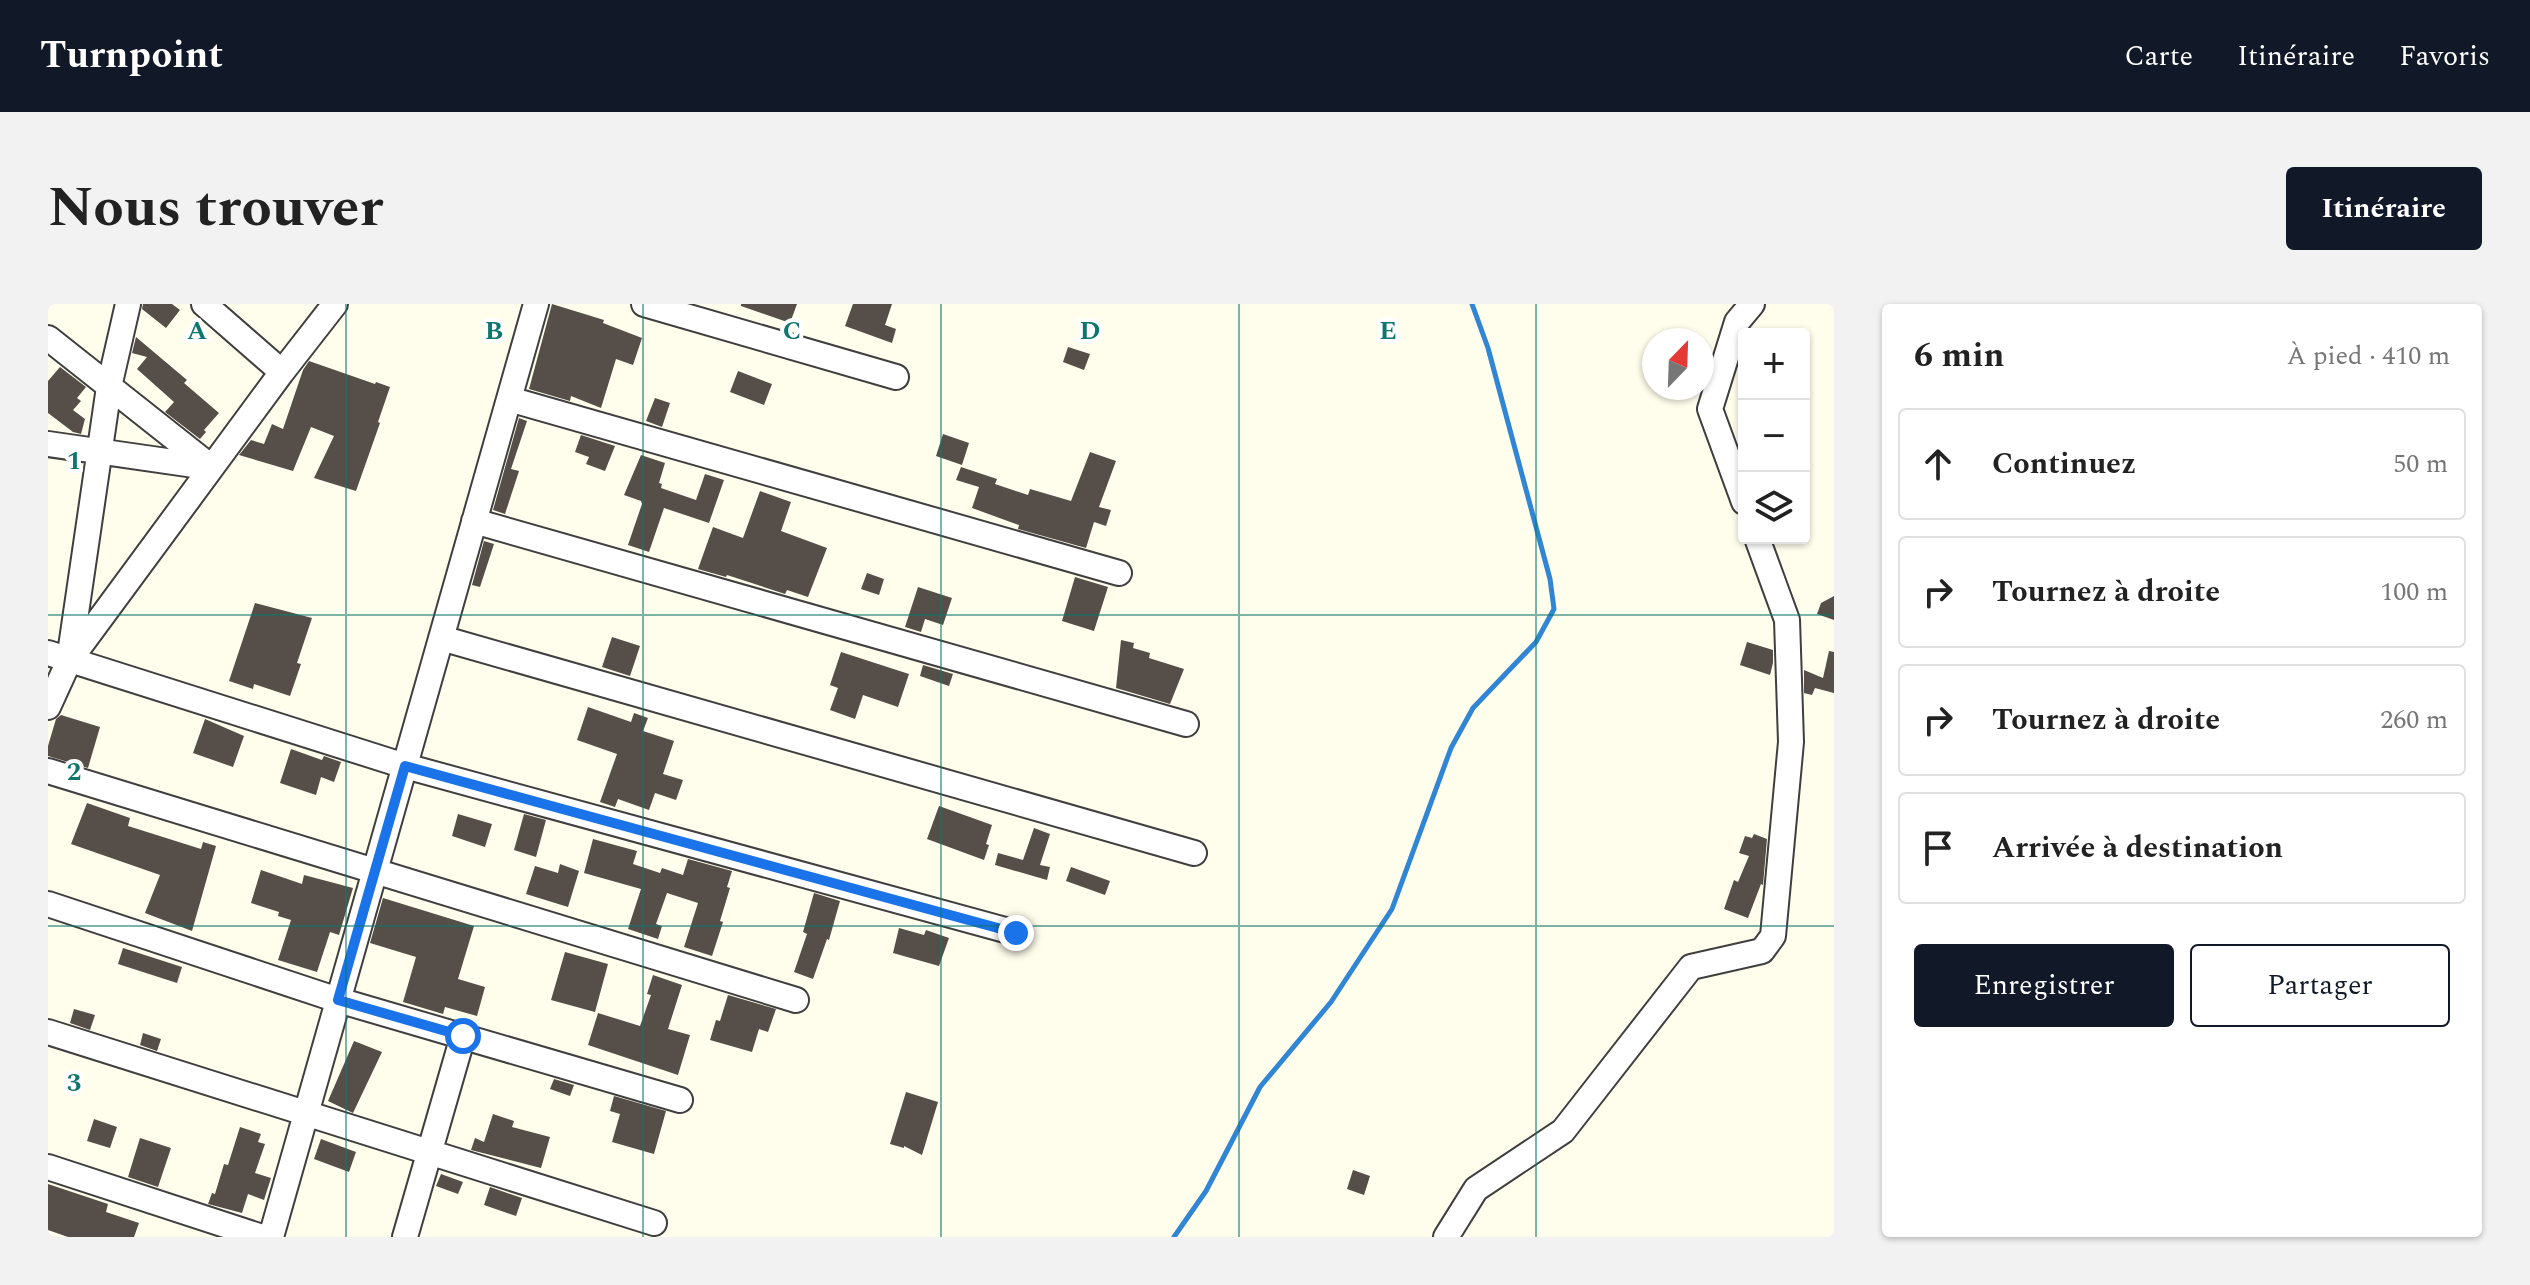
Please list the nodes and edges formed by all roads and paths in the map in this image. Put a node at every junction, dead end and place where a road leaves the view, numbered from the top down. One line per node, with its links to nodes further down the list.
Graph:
1 (128, 304): 10 (street)
2 (204, 304): 8 (street)
3 (335, 304): 8 (street)
4 (536, 304): 11 (street)
5 (644, 304): 9 (street)
6 (1752, 304): 15 (street)
7 (48, 338): 10 (street)
8 (282, 372): 14 (street)
9 (896, 377)
10 (109, 387): 13 (street); 14 (street)
11 (509, 399): 16 (street); 18 (street)
12 (48, 444): 13 (street)
13 (101, 452): 14 (street); 21 (street)
14 (211, 467): 21 (street)
15 (1738, 486)
16 (474, 521): 19 (street); 23 (street)
17 (1759, 544): 42 (street)
18 (1119, 573)
19 (441, 638): 24 (street); 26 (street)
20 (48, 645): 21 (street)
21 (58, 657): 22 (street); 24 (street)
22 (48, 707)
23 (1186, 724)
24 (405, 766): 27 (street); 29 (street)
25 (48, 771): 27 (street)
26 (1194, 853)
27 (375, 871): 30 (street); 31 (street)
28 (48, 904): 30 (street)
29 (1016, 933)
30 (338, 1000): 33 (street); 35 (street)
31 (796, 1000)
32 (48, 1032): 35 (street)
33 (463, 1036): 34 (street); 36 (street)
34 (680, 1100)
35 (306, 1113): 36 (street); 40 (street)
36 (429, 1152): 38 (street); 41 (street)
37 (48, 1167): 39 (street)
38 (654, 1223)
39 (262, 1237)
40 (271, 1237)
41 (405, 1237)
42 (1446, 1237)

